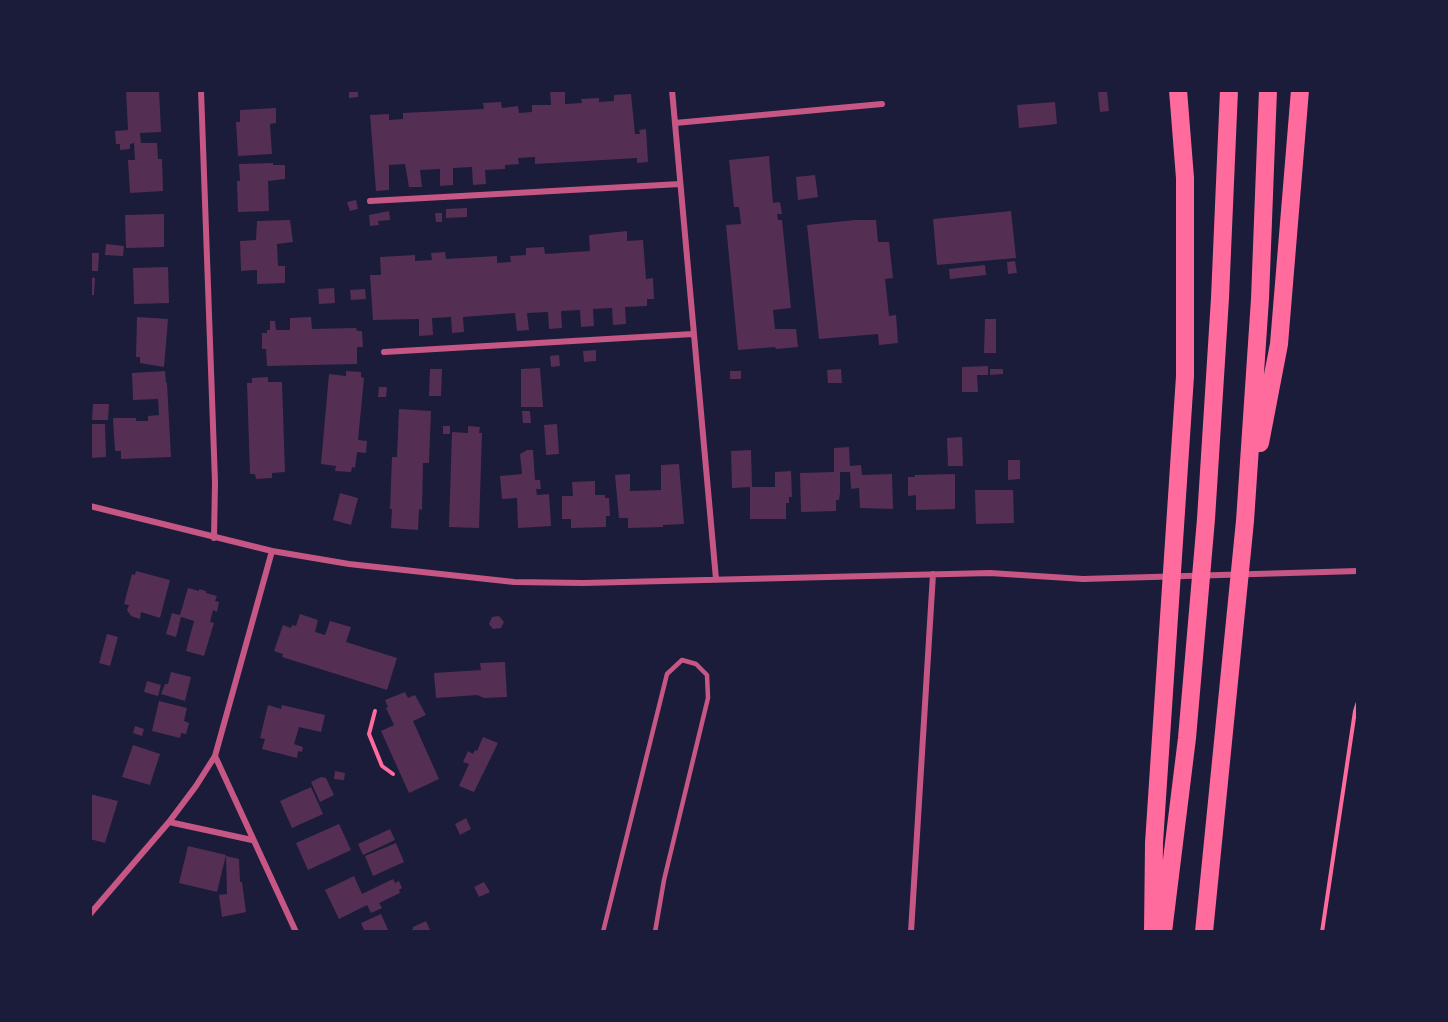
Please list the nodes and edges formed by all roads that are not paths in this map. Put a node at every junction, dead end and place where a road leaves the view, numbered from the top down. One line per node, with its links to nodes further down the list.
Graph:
1 (201, 90): 15 (street)
2 (672, 90): 8 (street)
3 (1178, 90): 28 (highway)
4 (1229, 90): 29 (highway)
5 (1269, 90): 14 (highway)
6 (1300, 90): 14 (highway)
7 (882, 104): 8 (street)
8 (675, 123): 9 (street)
9 (680, 184): 10 (street); 11 (street)
10 (370, 201)
11 (693, 334): 12 (street); 19 (street)
12 (384, 352)
13 (90, 506): 15 (street)
14 (1245, 521): 30 (highway)
15 (214, 538): 16 (street)
16 (272, 551): 19 (street); 20 (street)
17 (1358, 571): 18 (street)
18 (933, 574): 19 (street); 27 (street)
19 (716, 579)
20 (214, 756): 21 (street); 22 (street)
21 (169, 822): 22 (street); 23 (street)
22 (252, 840): 24 (street)
23 (90, 914)
24 (296, 932)
25 (603, 932): 26 (lane)
26 (655, 932)
27 (911, 932)
28 (1153, 932)
29 (1163, 932)
30 (1204, 932)

